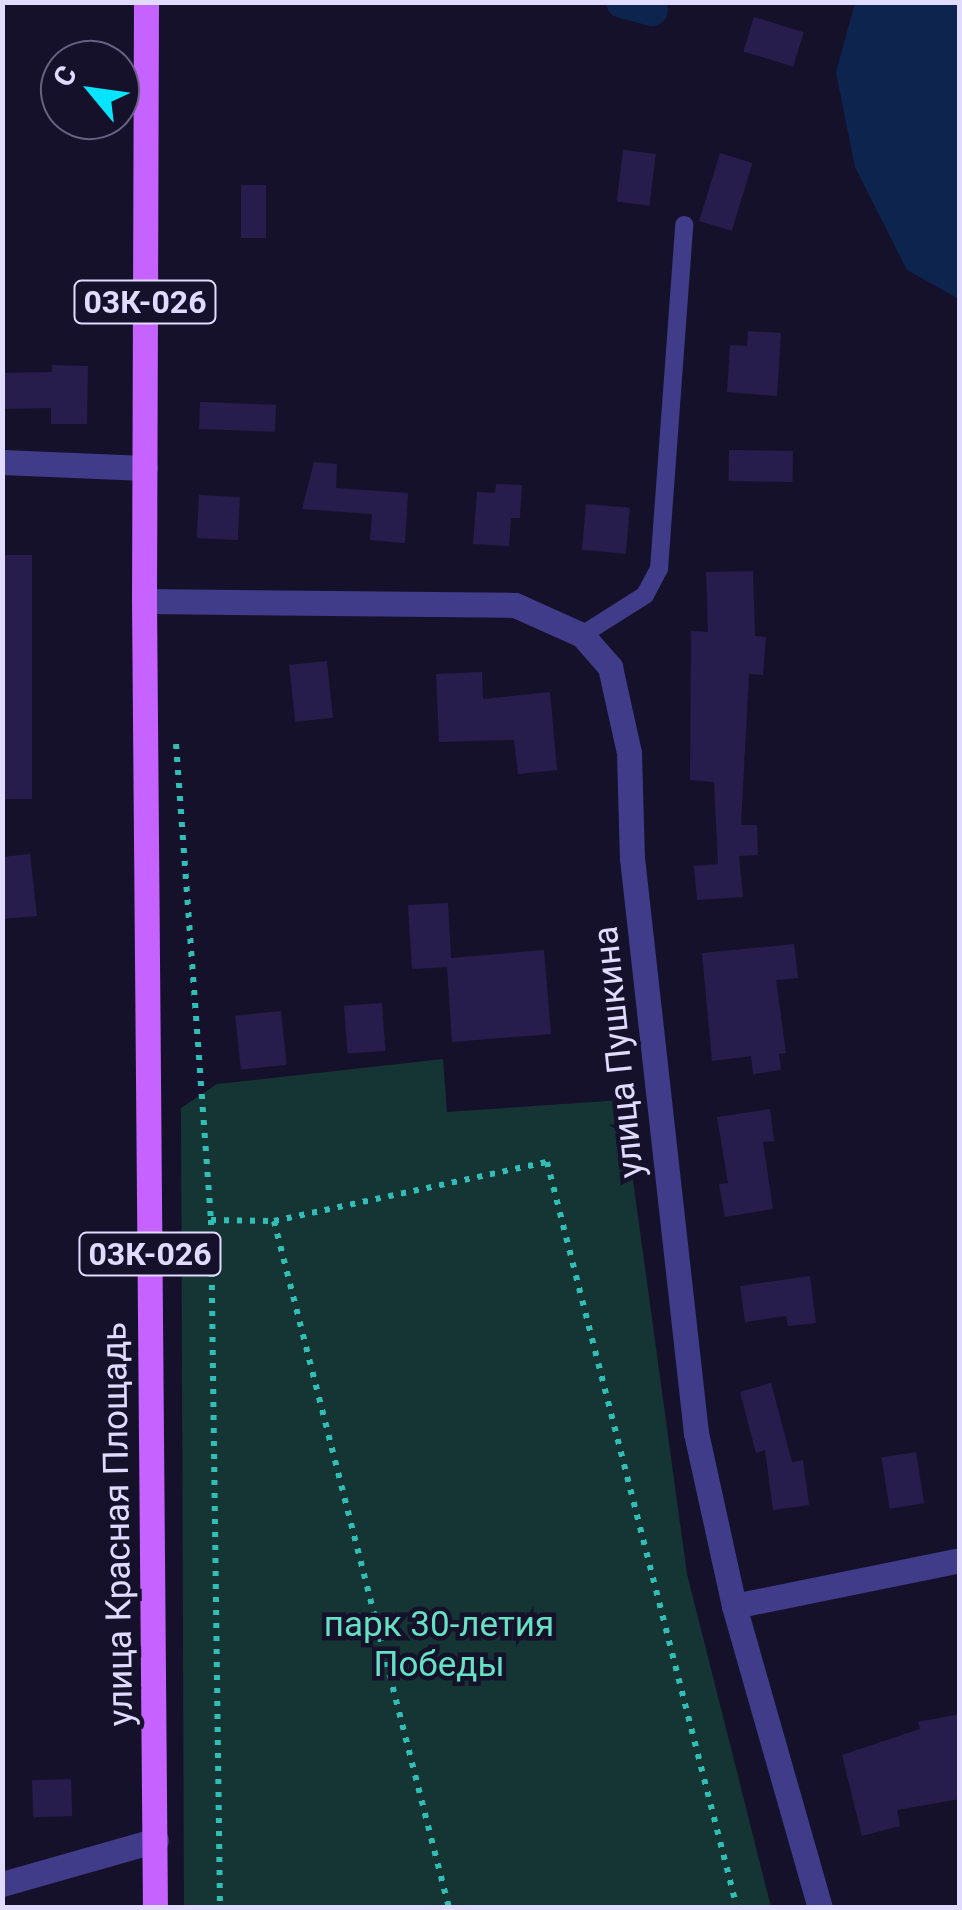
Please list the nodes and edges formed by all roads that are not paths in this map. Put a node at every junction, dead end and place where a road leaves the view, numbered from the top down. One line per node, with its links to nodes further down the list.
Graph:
1 (146, 2): 4 (main road, улица Красная Площадь / 03К-026)
2 (684, 225): 6 (lane)
3 (2, 462): 4 (street)
4 (145, 468): 5 (main road, улица Красная Площадь / 03К-026)
5 (144, 600): 6 (street); 9 (main road, улица Красная Площадь / 03К-026)
6 (582, 635): 8 (street, улица Пушкина)
7 (960, 1560): 8 (street)
8 (734, 1606): 12 (street, улица Пушкина)
9 (156, 1840): 10 (street); 11 (main road, улица Красная Площадь / 03К-026)
10 (2, 1884)
11 (155, 1908)
12 (820, 1908)

